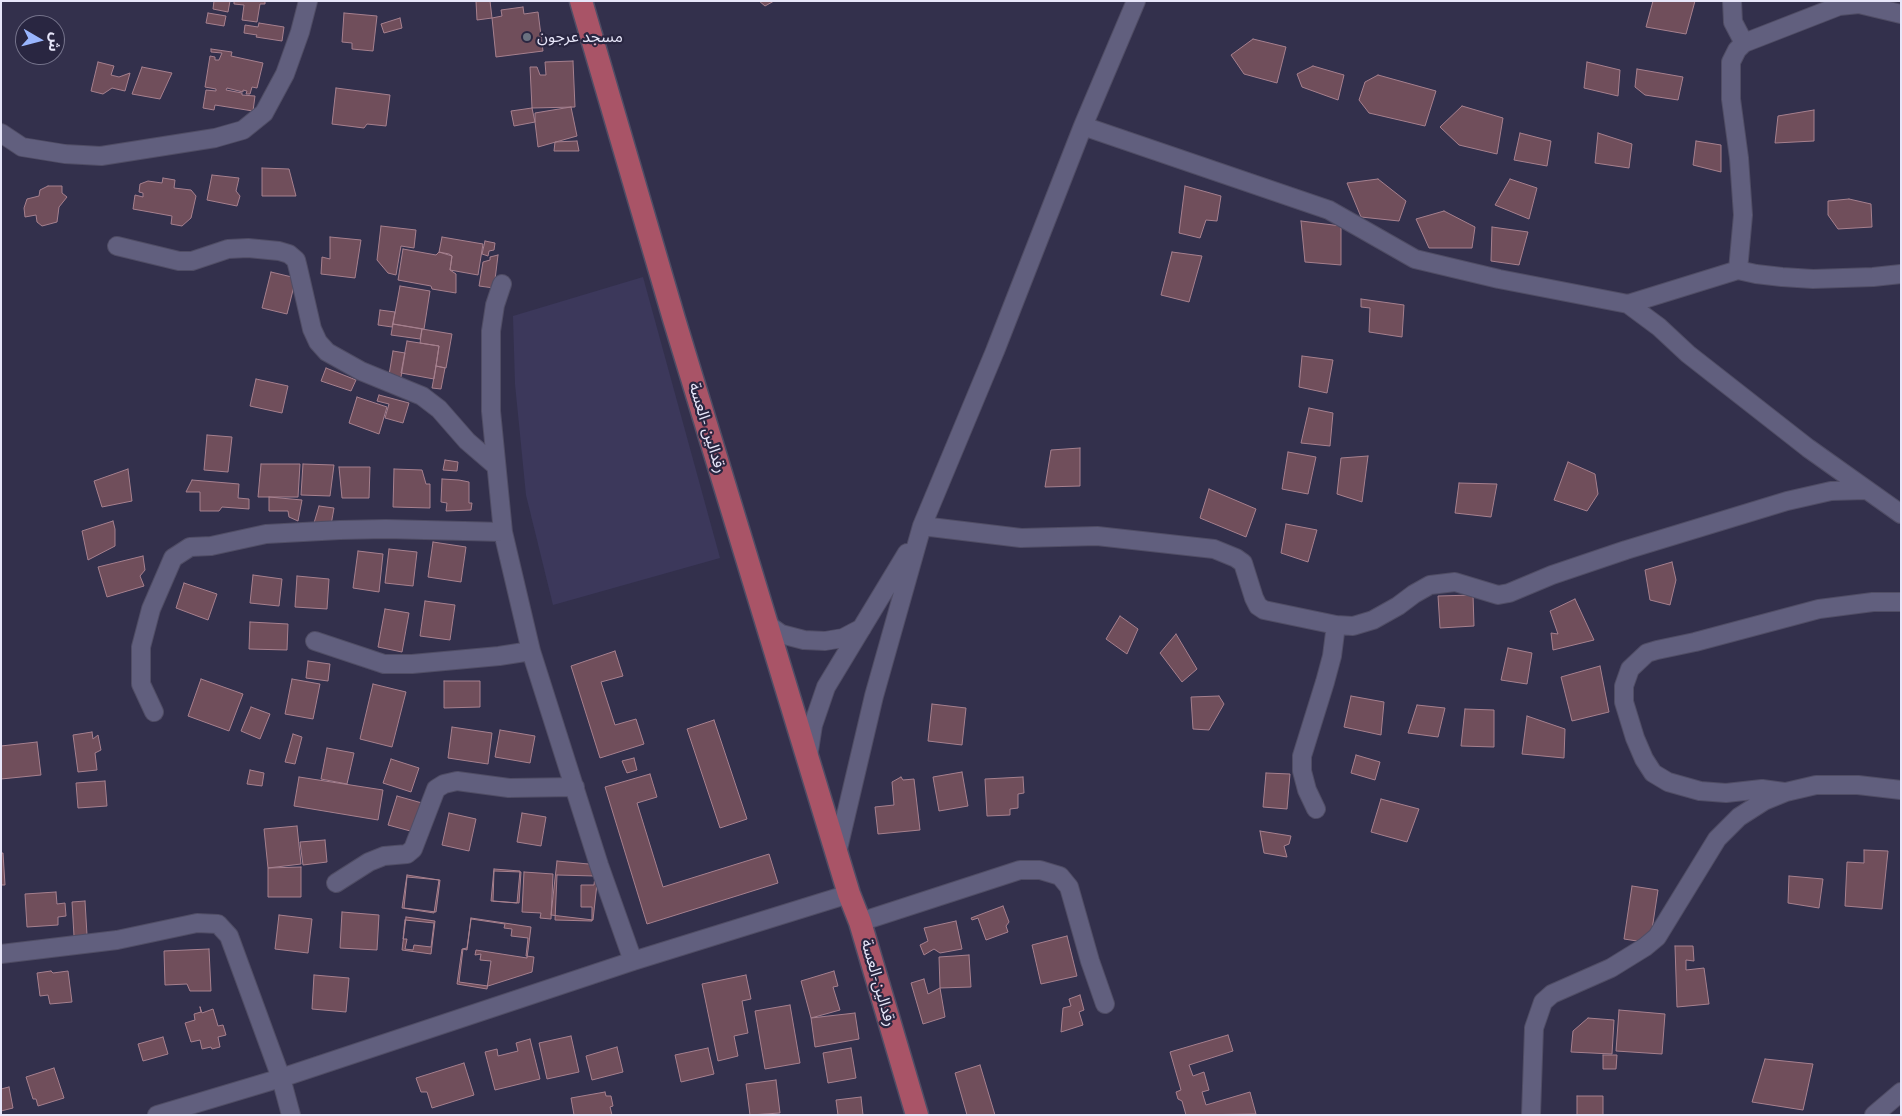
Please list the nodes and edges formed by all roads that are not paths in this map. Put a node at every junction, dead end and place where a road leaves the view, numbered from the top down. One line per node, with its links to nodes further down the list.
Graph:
1 (308, 1): 8 (street)
2 (581, 1): 20 (main road, رقدالين -العسة)
3 (1136, 1): 7 (street)
4 (1732, 1): 6 (street)
5 (1901, 14): 6 (street)
6 (1744, 43): 10 (street)
7 (1083, 126): 13 (street); 17 (street)
8 (1, 133)
9 (117, 246): 14 (street)
10 (1738, 270): 11 (street); 13 (street)
11 (1901, 274)
12 (502, 284): 14 (street)
13 (1628, 304): 15 (street)
14 (496, 466): 18 (street)
15 (1866, 490): 16 (street); 21 (street)
16 (1901, 514)
17 (922, 526): 21 (street); 22 (street); 31 (street)
18 (503, 532): 24 (street); 25 (street)
19 (1901, 602): 29 (street)
20 (767, 624): 22 (street); 26 (main road, رقدالين -العسة)
21 (1336, 625): 30 (street)
22 (863, 628): 26 (street)
23 (315, 641): 24 (street)
24 (532, 651): 27 (street)
25 (154, 712)
26 (808, 760): 31 (main road, رقدالين -العسة)
27 (575, 787): 32 (street); 36 (street)
28 (1901, 790): 29 (street)
29 (1786, 792): 43 (street)
30 (1316, 810)
31 (837, 853): 33 (main road, رقدالين-العسة)
32 (336, 883)
33 (849, 894): 34 (main road, رقدالين-العسة); 36 (street)
34 (860, 922): 37 (street); 42 (main road, رقدالين-العسة)
35 (1, 954): 38 (street)
36 (632, 960): 38 (street)
37 (1106, 1004)
38 (281, 1078): 40 (street); 41 (street)
39 (1901, 1092): 44 (street)
40 (157, 1115)
41 (291, 1115)
42 (917, 1115)
43 (1531, 1115)
44 (1874, 1115)

